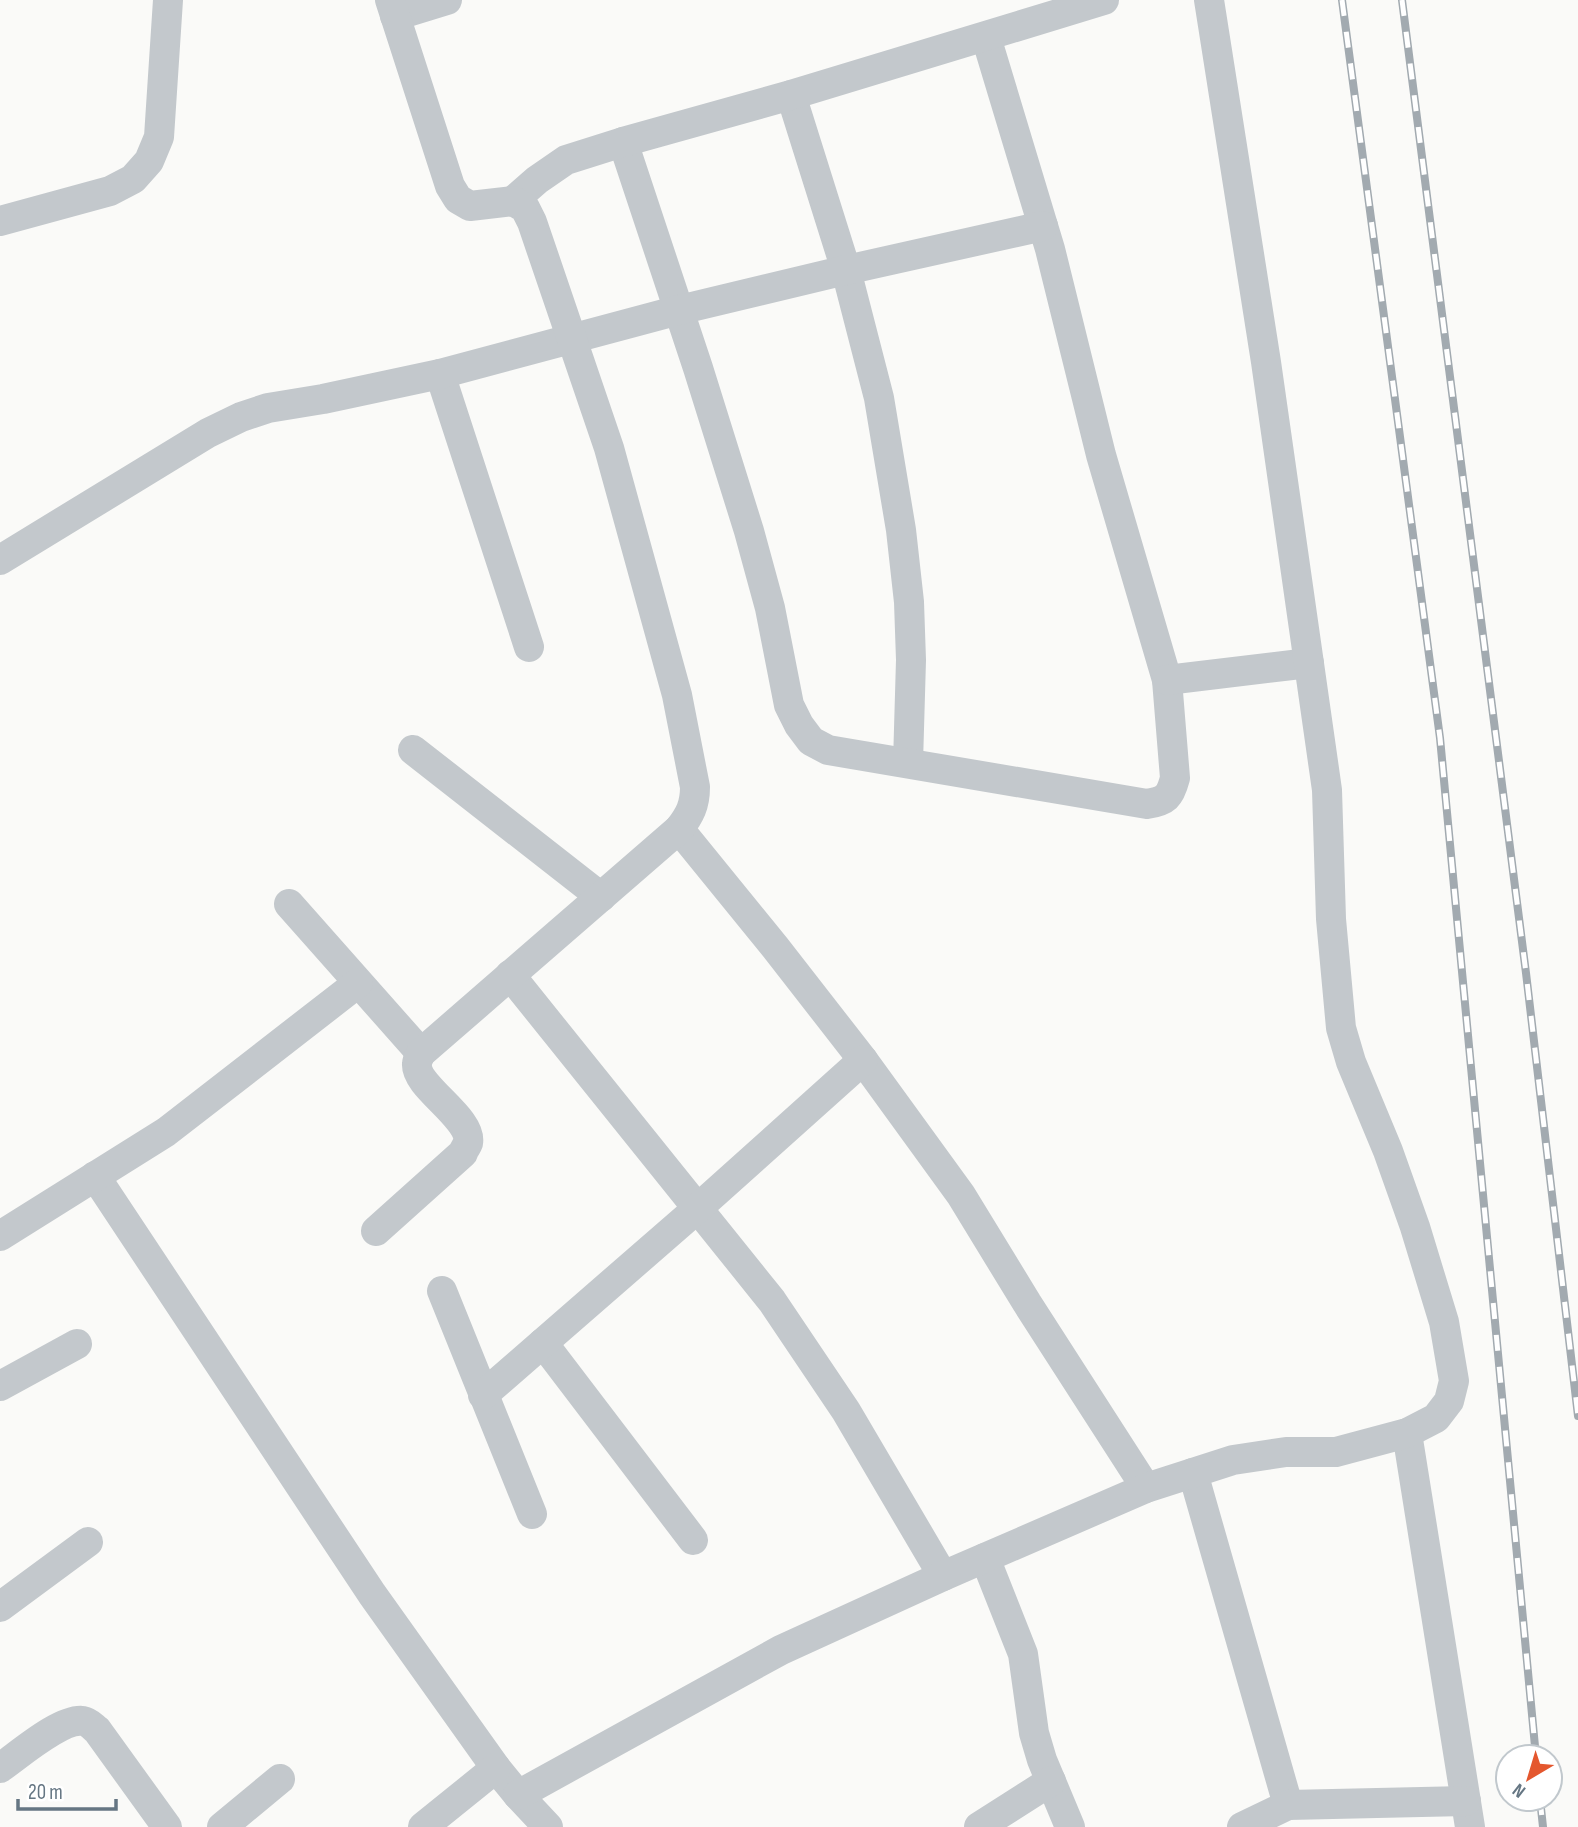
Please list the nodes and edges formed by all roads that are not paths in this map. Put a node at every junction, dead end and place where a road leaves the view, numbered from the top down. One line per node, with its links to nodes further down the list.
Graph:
1 (168, 0): 10 (street)
2 (447, 0): 5 (street)
3 (1104, 0): 6 (street)
4 (1209, 0): 18 (street)
5 (392, 8): 9 (street)
6 (986, 37): 7 (street); 11 (street)
7 (791, 95): 8 (street); 12 (street)
8 (623, 142): 9 (street); 13 (street)
9 (513, 201): 14 (street)
10 (0, 221)
11 (1043, 226): 12 (street); 19 (street)
12 (846, 270): 13 (street); 21 (street)
13 (679, 310): 14 (street); 21 (street)
14 (572, 338): 15 (street); 22 (street)
15 (440, 374): 16 (street); 17 (street)
16 (0, 560)
17 (529, 647)
18 (1309, 663): 19 (street); 38 (street)
19 (1167, 680): 21 (street)
20 (413, 750): 23 (street)
21 (908, 763)
22 (679, 829): 23 (street); 28 (street)
23 (601, 897): 25 (street)
24 (289, 904): 26 (street)
25 (510, 975): 27 (street); 30 (street)
26 (358, 983): 27 (street); 29 (street)
27 (421, 1053): 31 (street)
28 (863, 1060): 30 (street); 40 (street)
29 (95, 1176): 32 (street); 48 (street)
30 (698, 1208): 34 (street); 45 (street)
31 (376, 1231)
32 (0, 1236)
33 (442, 1291): 37 (street)
34 (543, 1343): 37 (street); 42 (street)
35 (78, 1344): 36 (street)
36 (0, 1387)
37 (483, 1395): 41 (street)
38 (1407, 1433): 39 (street); 53 (street)
39 (1193, 1473): 40 (street); 52 (street)
40 (1146, 1488): 44 (street)
41 (531, 1514)
42 (693, 1540)
43 (88, 1542): 46 (street)
44 (985, 1558): 45 (street); 50 (street)
45 (943, 1576): 51 (street)
46 (0, 1607)
47 (0, 1768): 54 (street)
48 (496, 1768): 51 (street); 56 (street)
49 (280, 1779): 55 (street)
50 (1051, 1781): 58 (street); 59 (street)
51 (517, 1795): 57 (street)
52 (1288, 1805): 53 (street); 60 (street)
53 (1468, 1814)
54 (167, 1827)
55 (222, 1827)
56 (424, 1827)
57 (548, 1827)
58 (979, 1827)
59 (1070, 1827)
60 (1242, 1827)

